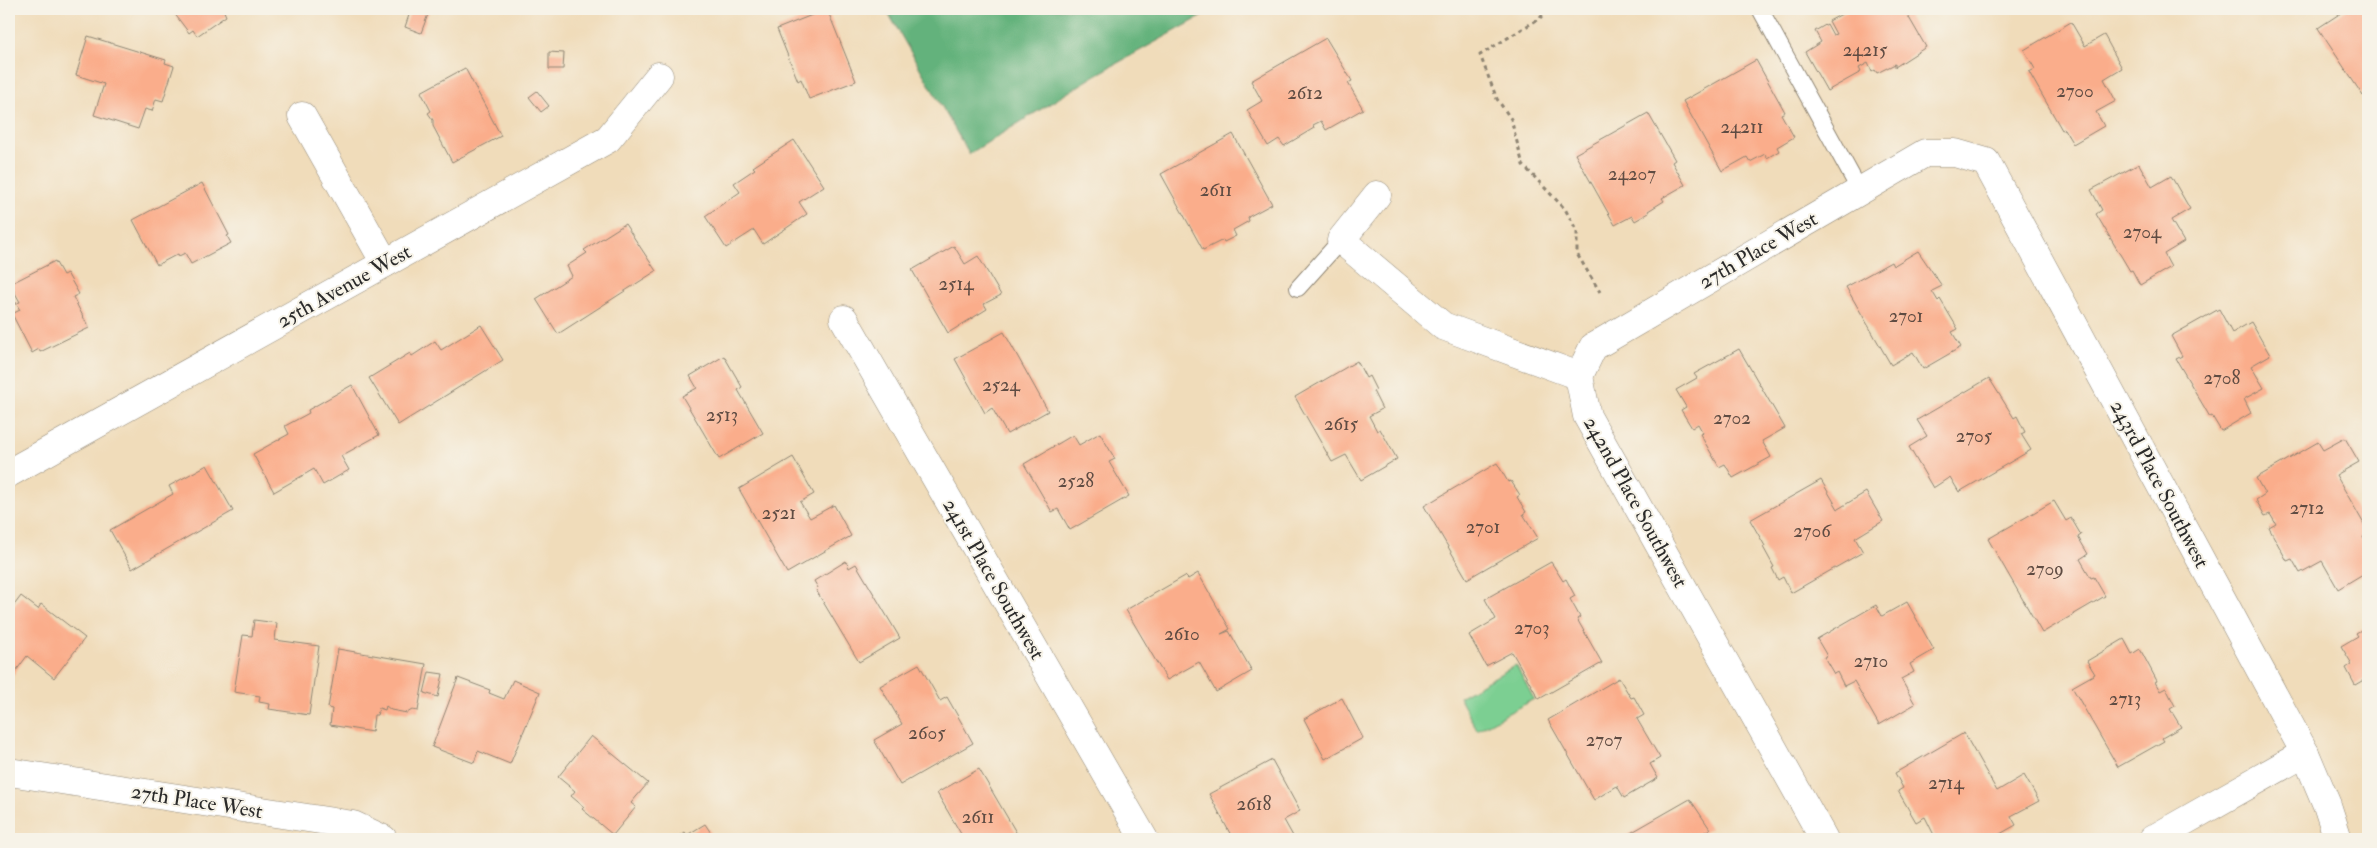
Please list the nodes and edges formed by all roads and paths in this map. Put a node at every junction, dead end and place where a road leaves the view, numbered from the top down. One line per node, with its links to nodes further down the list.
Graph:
1 (1548, 9): 11 (path)
2 (1760, 9): 6 (lane)
3 (659, 76): 9 (street, 25th Avenue West)
4 (302, 116): 9 (street)
5 (1955, 153): 6 (street, 27th Place West); 15 (street, 243rd Place Southwest)
6 (1860, 191): 13 (street, 27th Place West)
7 (1377, 195): 8 (street)
8 (1341, 240): 10 (lane); 13 (street)
9 (385, 263): 14 (street, 25th Avenue West)
10 (1298, 288)
11 (1600, 292)
12 (844, 319): 18 (street, 241st Place Southwest)
13 (1578, 376): 19 (street, 242nd Place Southwest)
14 (9, 473)
15 (2305, 753): 20 (street); 21 (street, 243rd Place Southwest)
16 (9, 772): 17 (street, 27th Place West)
17 (383, 839)
18 (1144, 839)
19 (1824, 839)
20 (2153, 839)
21 (2338, 839)

